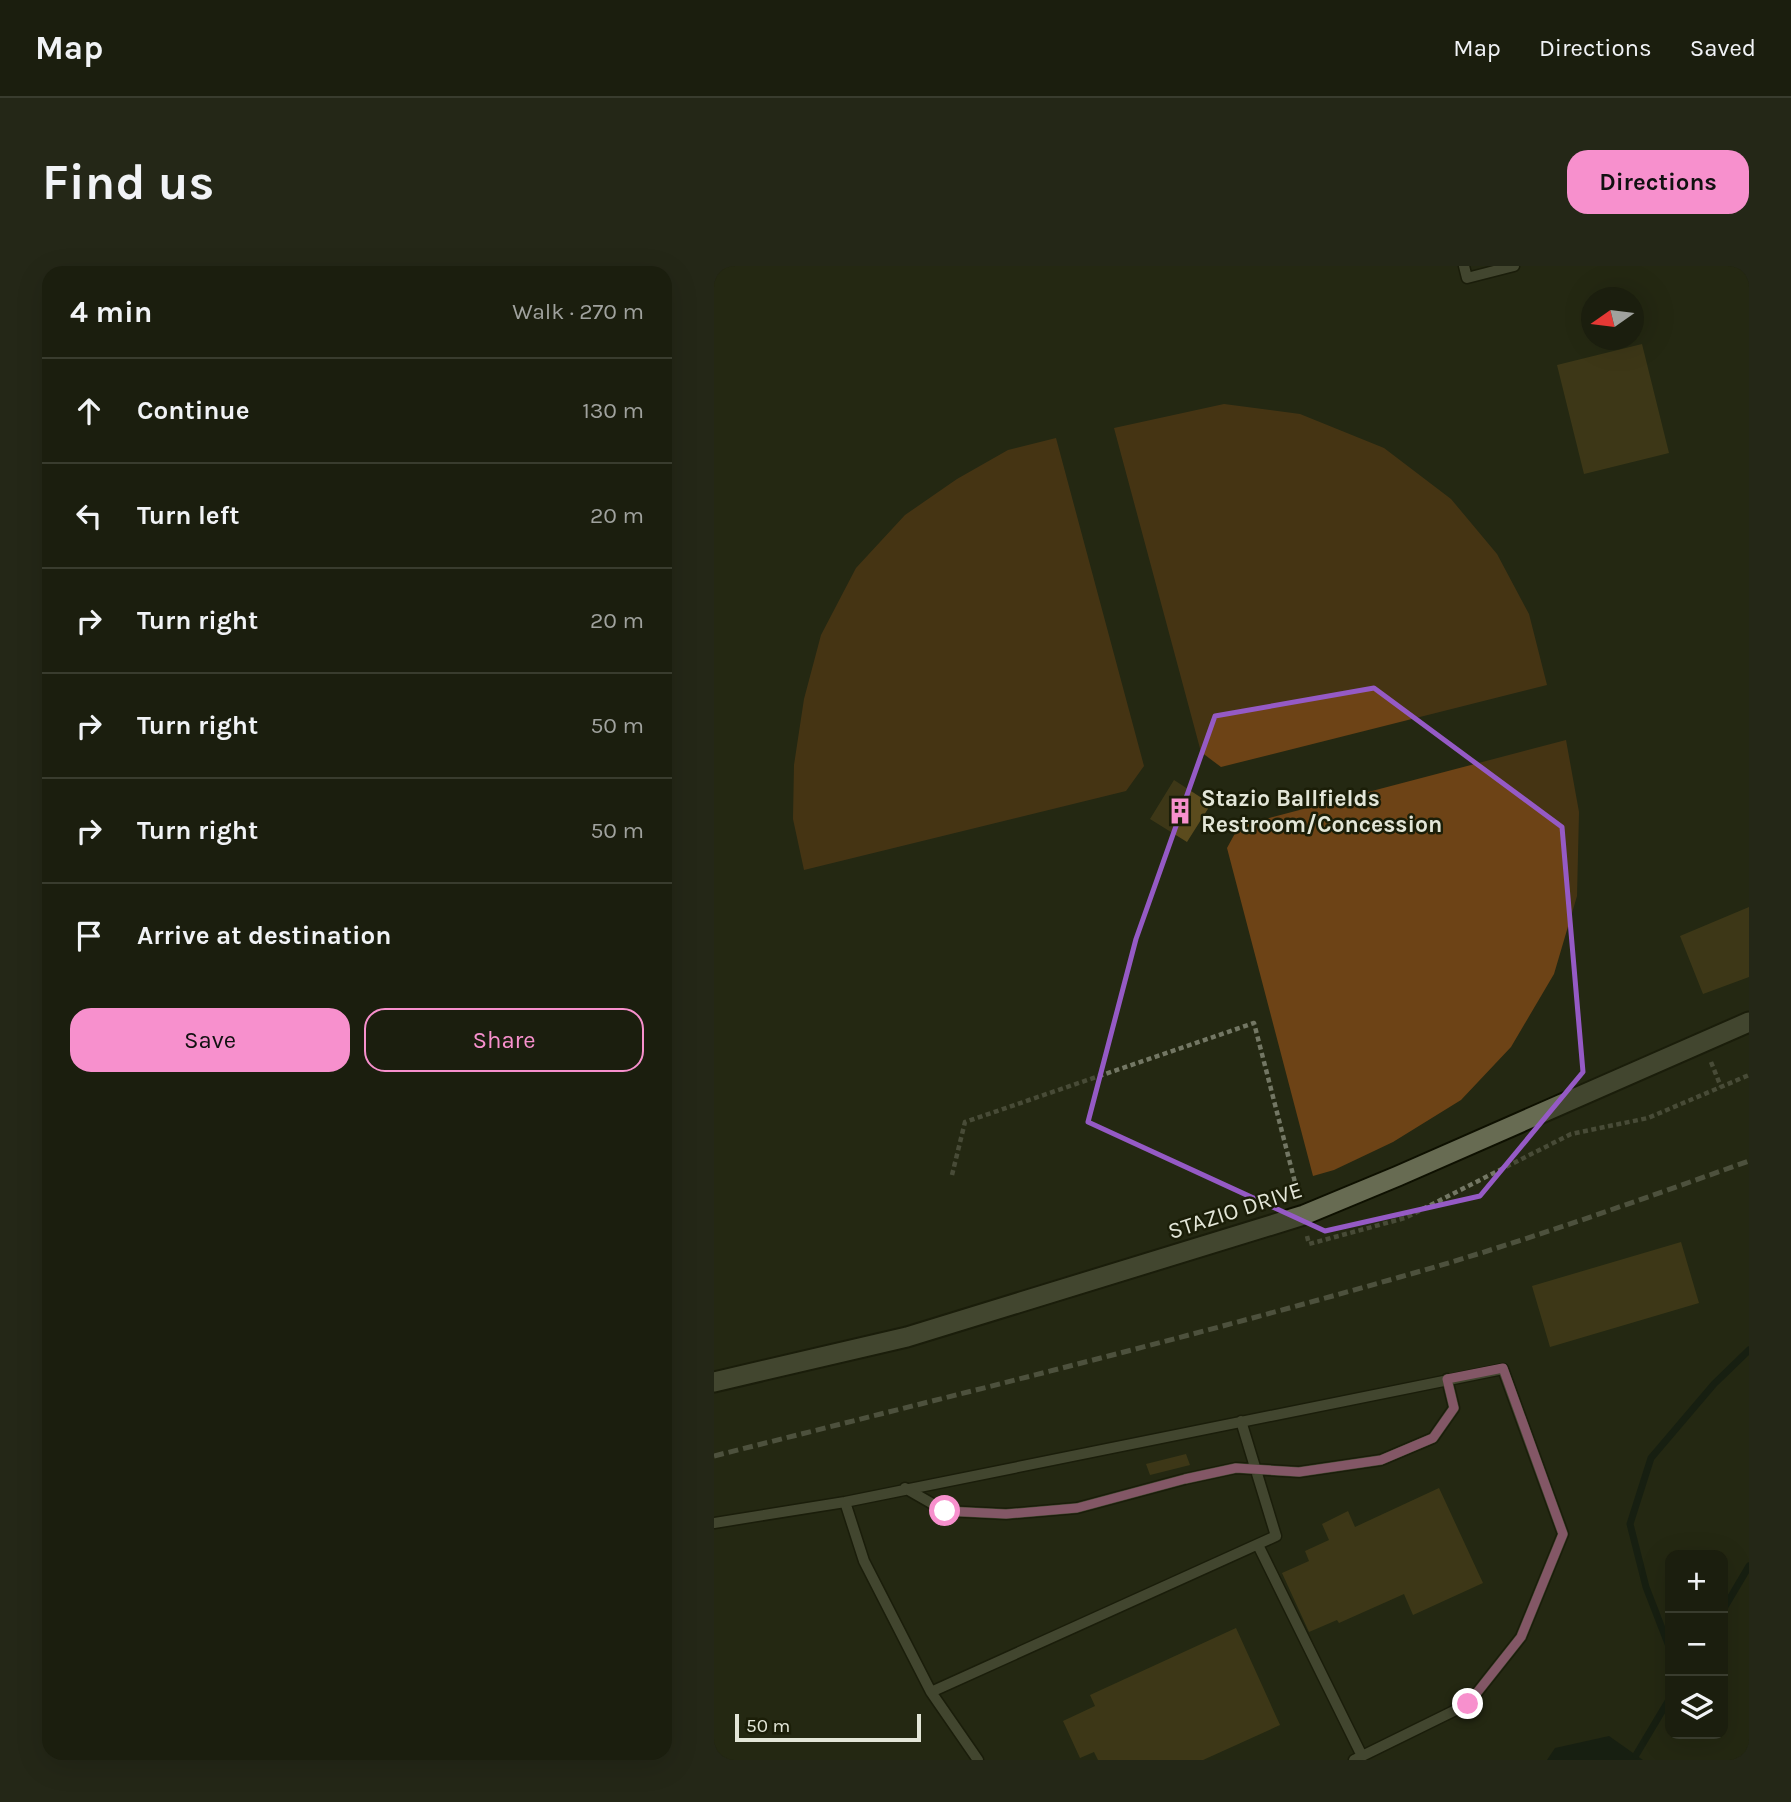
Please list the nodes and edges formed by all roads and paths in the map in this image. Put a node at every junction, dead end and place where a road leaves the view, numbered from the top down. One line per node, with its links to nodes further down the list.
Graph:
1 (1464, 266): 2 (lane)
2 (1514, 266)
3 (1749, 1022): 6 (street, STAZIO DRIVE)
4 (1749, 1075): 6 (path)
5 (952, 1175): 6 (path)
6 (1304, 1215): 8 (street, STAZIO DRIVE)
7 (1447, 1379): 9 (lane); 10 (lane); 16 (lane)
8 (714, 1382)
9 (1241, 1421): 10 (lane); 11 (lane)
10 (1256, 1470): 11 (lane); 14 (lane)
11 (905, 1488): 12 (lane)
12 (845, 1502): 13 (lane); 15 (lane)
13 (714, 1523)
14 (1258, 1545): 15 (lane); 16 (lane)
15 (930, 1692): 17 (lane)
16 (1358, 1758)
17 (978, 1760)

